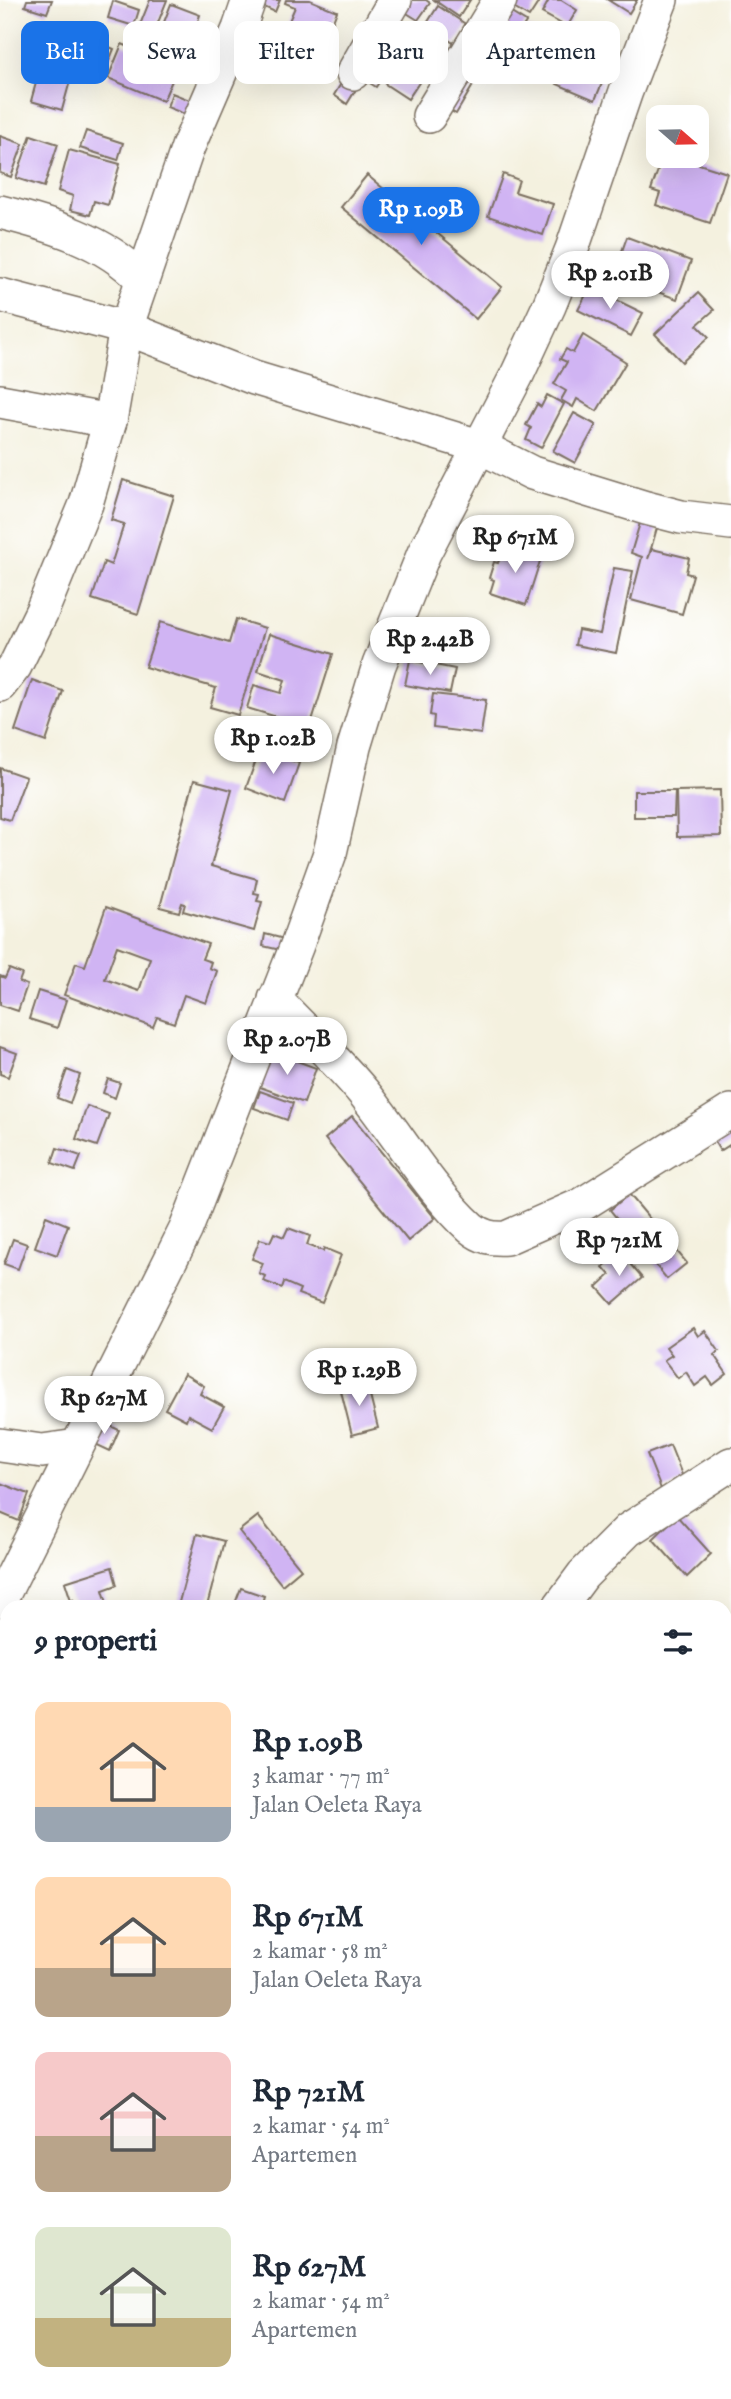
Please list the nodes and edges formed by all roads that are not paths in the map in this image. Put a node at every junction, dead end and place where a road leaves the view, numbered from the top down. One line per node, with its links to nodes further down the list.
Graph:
1 (249, 0): 8 (street)
2 (395, 0): 5 (street)
3 (500, 0): 6 (street)
4 (661, 0): 13 (street)
5 (383, 21)
6 (429, 116)
7 (0, 212): 8 (street)
8 (142, 279): 10 (street)
9 (0, 295): 10 (street)
10 (126, 328): 12 (street); 13 (street)
11 (0, 401): 12 (street)
12 (110, 421): 15 (street)
13 (480, 446): 14 (street); 16 (street)
14 (731, 523)
15 (0, 685)
16 (275, 999): 17 (street); 19 (street)
17 (731, 1111)
18 (0, 1445): 19 (street)
19 (77, 1446): 21 (street)
20 (731, 1464): 22 (street)
21 (0, 1600)
22 (564, 1600)

